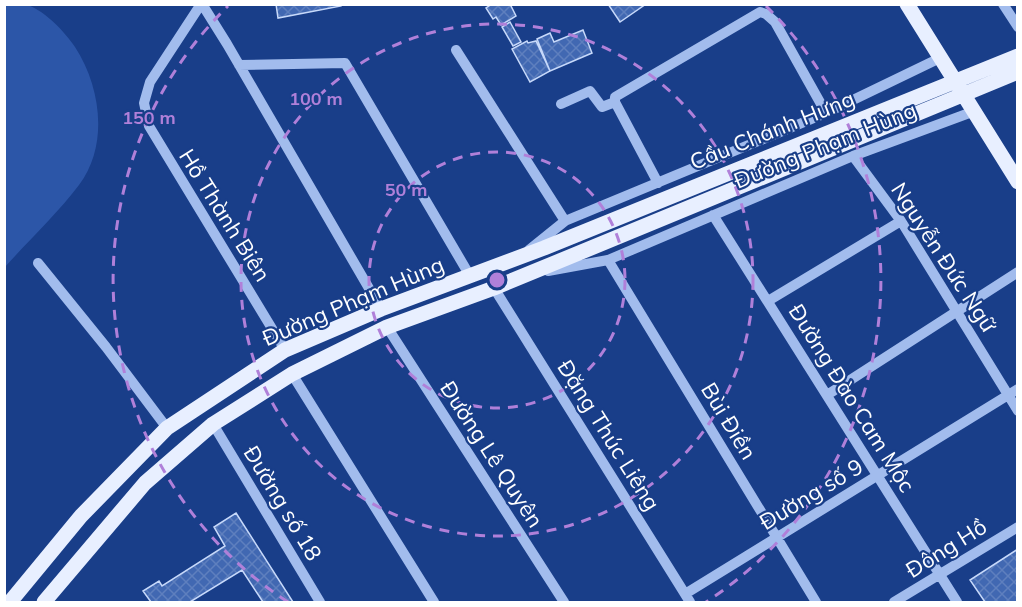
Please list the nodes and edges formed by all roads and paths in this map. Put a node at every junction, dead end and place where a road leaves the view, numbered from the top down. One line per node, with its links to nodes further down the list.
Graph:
1 (201, 4): 8 (street); 33 (street, Hồ Thành Biên)
2 (907, 4): 7 (main road)
3 (1005, 5): 4 (street)
4 (1017, 27)
5 (456, 50): 18 (street)
6 (1017, 56): 20 (main road, Cầu Chánh Hưng)
7 (940, 58): 12 (main road); 13 (street, Đường Phạm Hùng)
8 (239, 65): 26 (street); 30 (street)
9 (1017, 72): 24 (main road, Cầu Chánh Hưng)
10 (615, 102): 11 (street); 13 (street); 16 (street)
11 (561, 104)
12 (972, 112): 14 (street, Đường Phạm Hùng); 15 (main road)
13 (826, 113): 16 (street, Đường Phạm Hùng)
14 (854, 156): 17 (street, Đường Phạm Hùng); 19 (street, Nguyễn Đức Ngữ)
15 (1017, 182)
16 (658, 183): 18 (street, Đường Phạm Hùng)
17 (713, 214): 22 (street, Đường Phạm Hùng); 29 (street, Đường Đào Cam Mộc)
18 (565, 221): 21 (street, Đường Phạm Hùng)
19 (901, 221): 29 (street); 31 (street, Nguyễn Đức Ngữ)
20 (544, 248): 21 (main road, Đường Phạm Hùng)
21 (519, 257): 26 (main road, Đường Phạm Hùng)
22 (608, 260): 27 (street, Đường Phạm Hùng); 43 (street, Bùi Điền)
23 (38, 263): 40 (street)
24 (551, 264): 27 (main road, Đường Phạm Hùng)
25 (1017, 272): 31 (street)
26 (470, 276): 30 (main road, Đường Phạm Hùng)
27 (524, 276): 28 (main road, Đường Phạm Hùng)
28 (494, 288): 32 (main road, Đường Phạm Hùng); 45 (street, Đặng Thúc Liêng)
29 (768, 301): 36 (street, Đường Đào Cam Mộc)
30 (381, 309): 33 (main road, Đường Phạm Hùng)
31 (956, 311): 36 (street); 37 (street, Nguyễn Đức Ngữ)
32 (387, 327): 34 (main road, Đường Phạm Hùng); 50 (street, Đường Lê Quyên)
33 (285, 350): 40 (main road, Đường Phạm Hùng)
34 (292, 375): 39 (main road, Đường Phạm Hùng); 49 (street)
35 (1017, 389): 37 (street, Đường số 9)
36 (827, 395): 41 (street, Đường Đào Cam Mộc)
37 (1008, 396): 38 (street, Nguyễn Đức Ngữ); 41 (street, Đường số 9)
38 (1017, 411)
39 (213, 424): 46 (main road, Đường Phạm Hùng); 48 (street, Đường số 18)
40 (167, 428): 47 (main road, Đường Phạm Hùng)
41 (878, 476): 43 (street, Đường số 9); 44 (street, Đường Đào Cam Mộc)
42 (1017, 527): 44 (street, Đông Hồ)
43 (777, 538): 45 (street, Đường số 9); 51 (street, Bùi Điền)
44 (940, 575): 52 (street, Đông Hồ); 53 (street, Đường Đào Cam Mộc)
45 (688, 598)
46 (49, 600)
47 (10, 603)
48 (320, 603)
49 (434, 603)
50 (564, 603)
51 (816, 603)
52 (894, 603)
53 (957, 603)

